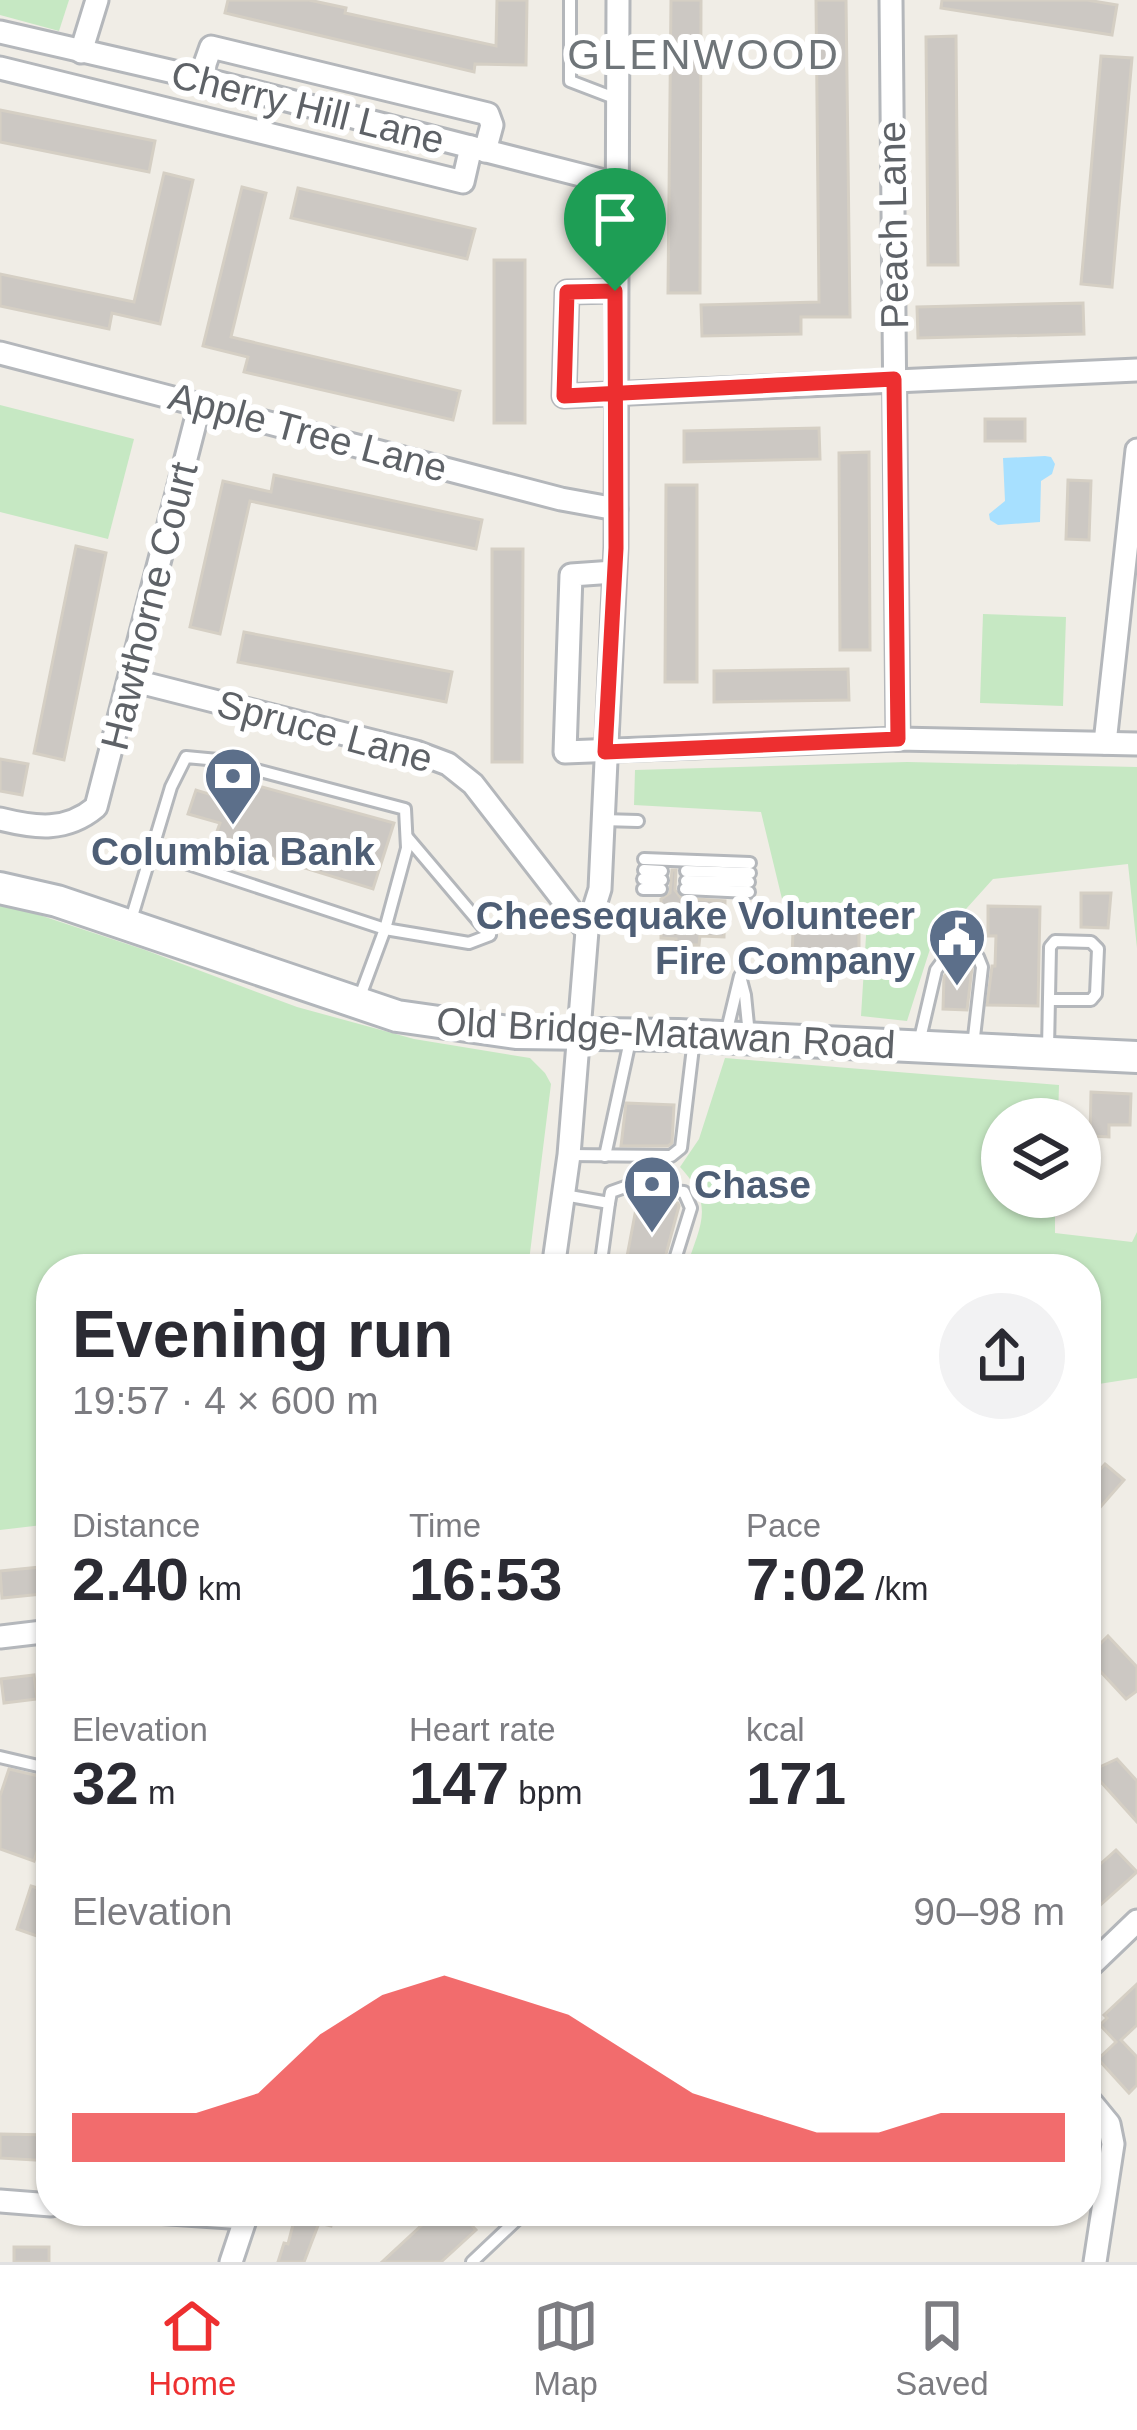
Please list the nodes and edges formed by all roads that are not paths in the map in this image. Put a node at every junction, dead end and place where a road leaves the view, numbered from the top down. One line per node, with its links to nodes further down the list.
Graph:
1 (97, 0): 6 (street)
2 (570, 0): 11 (lane)
3 (618, 0): 11 (street)
4 (891, 0): 19 (street, Peach Lane)
5 (0, 32): 6 (street, Cherry Hill Lane)
6 (81, 52): 8 (street, Cherry Hill Lane)
7 (0, 68): 13 (street)
8 (200, 78): 9 (street); 10 (street, Cherry Hill Lane)
9 (338, 78): 12 (street); 14 (street)
10 (240, 89): 12 (street, Cherry Hill Lane); 13 (street)
11 (617, 99): 15 (street)
12 (329, 111): 14 (street, Cherry Hill Lane)
13 (231, 124): 14 (street)
14 (478, 149): 15 (street, Cherry Hill Lane)
15 (616, 184): 16 (street)
16 (615, 291): 20 (street); 20 (street)
17 (0, 353): 21 (street, Apple Tree Lane)
18 (1137, 370): 19 (street)
19 (894, 379): 20 (street); 26 (street, Peach Lane)
20 (616, 394): 23 (street)
21 (200, 404): 23 (street, Apple Tree Lane); 25 (street, Hawthorne Court)
22 (1137, 451): 27 (street)
23 (616, 509): 24 (street)
24 (614, 572): 29 (street); 29 (street)
25 (131, 680): 30 (street, Hawthorne Court); 40 (street, Spruce Lane)
26 (898, 739): 27 (street); 29 (street)
27 (1105, 743): 28 (street)
28 (1137, 744)
29 (605, 752): 31 (street)
30 (0, 819)
31 (602, 820): 32 (lane); 40 (street)
32 (638, 820)
33 (406, 837): 34 (lane); 39 (lane); 39 (lane)
34 (152, 852): 38 (lane); 39 (lane)
35 (644, 874): 35 (lane); 36 (lane)
36 (749, 878): 36 (lane)
37 (0, 887): 38 (main road, Old Bridge-Matawan Road)
38 (129, 926): 42 (main road, Old Bridge-Matawan Road)
39 (385, 929): 42 (lane)
40 (586, 931): 43 (street)
41 (1049, 1000): 41 (lane); 48 (lane)
42 (358, 1002): 43 (main road, Old Bridge-Matawan Road)
43 (579, 1034): 44 (main road, Old Bridge-Matawan Road); 50 (street)
44 (632, 1034): 45 (main road, Old Bridge-Matawan Road); 51 (lane)
45 (723, 1037): 46 (main road, Old Bridge-Matawan Road); 51 (lane)
46 (918, 1046): 47 (main road, Old Bridge-Matawan Road); 47 (lane)
47 (973, 1049): 48 (main road, Old Bridge-Matawan Road)
48 (1048, 1052): 49 (main road, Old Bridge-Matawan Road)
49 (1137, 1057)
50 (569, 1155): 51 (lane); 52 (street)
51 (605, 1156)
52 (564, 1196): 53 (lane); 54 (street)
53 (609, 1203): 55 (lane); 56 (lane)
54 (555, 1254)
55 (601, 1254)
56 (677, 1254)
57 (36, 1633): 58 (street)
58 (0, 1637)
59 (0, 1757): 60 (lane)
60 (36, 1765)
61 (1137, 1921): 62 (street)
62 (1101, 1956)
63 (1101, 2115): 66 (street)
64 (0, 2201): 65 (street)
65 (36, 2204)
66 (1101, 2223)
67 (242, 2226): 70 (street)
68 (510, 2226): 71 (lane)
69 (1100, 2226): 72 (street)
70 (231, 2262)
71 (472, 2262)
72 (1095, 2262)

